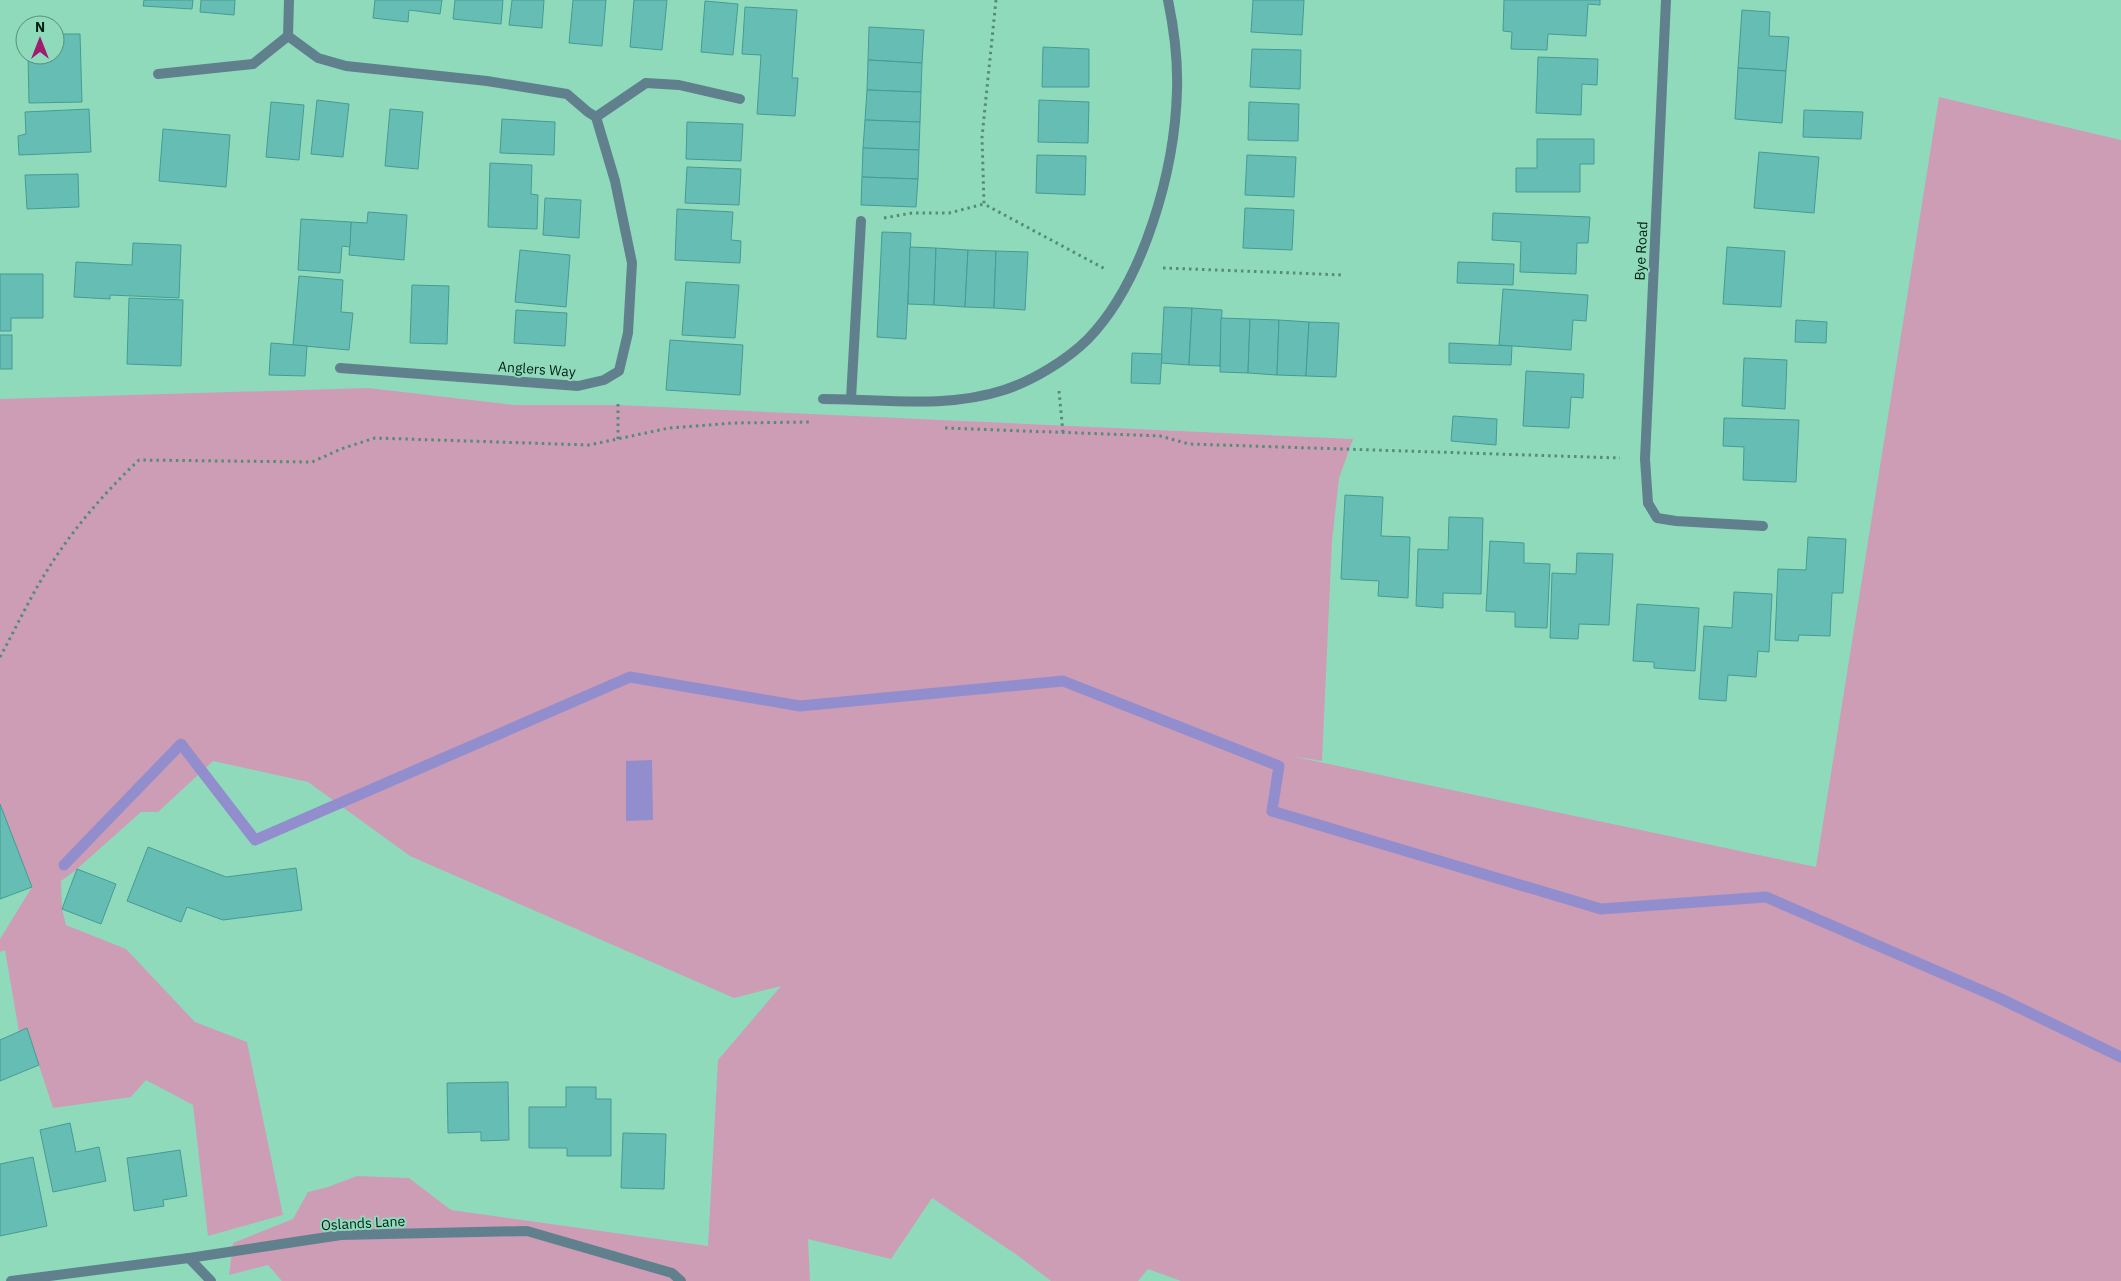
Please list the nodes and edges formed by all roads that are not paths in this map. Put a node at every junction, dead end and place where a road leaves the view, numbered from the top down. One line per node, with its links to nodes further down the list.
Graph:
1 (290, 0): 4 (street)
2 (1168, 0): 11 (street)
3 (1666, 0): 12 (street, Bye Road)
4 (288, 36): 5 (street); 7 (street)
5 (158, 74)
6 (740, 98): 7 (street)
7 (596, 117): 9 (street, Anglers Way)
8 (861, 221): 11 (street)
9 (340, 368)
10 (823, 399): 11 (street)
11 (851, 399)
12 (1763, 526)
13 (189, 1258): 14 (street, Oslands Lane); 15 (street); 16 (street, Oslands Lane)
14 (11, 1281)
15 (211, 1281)
16 (680, 1281)

